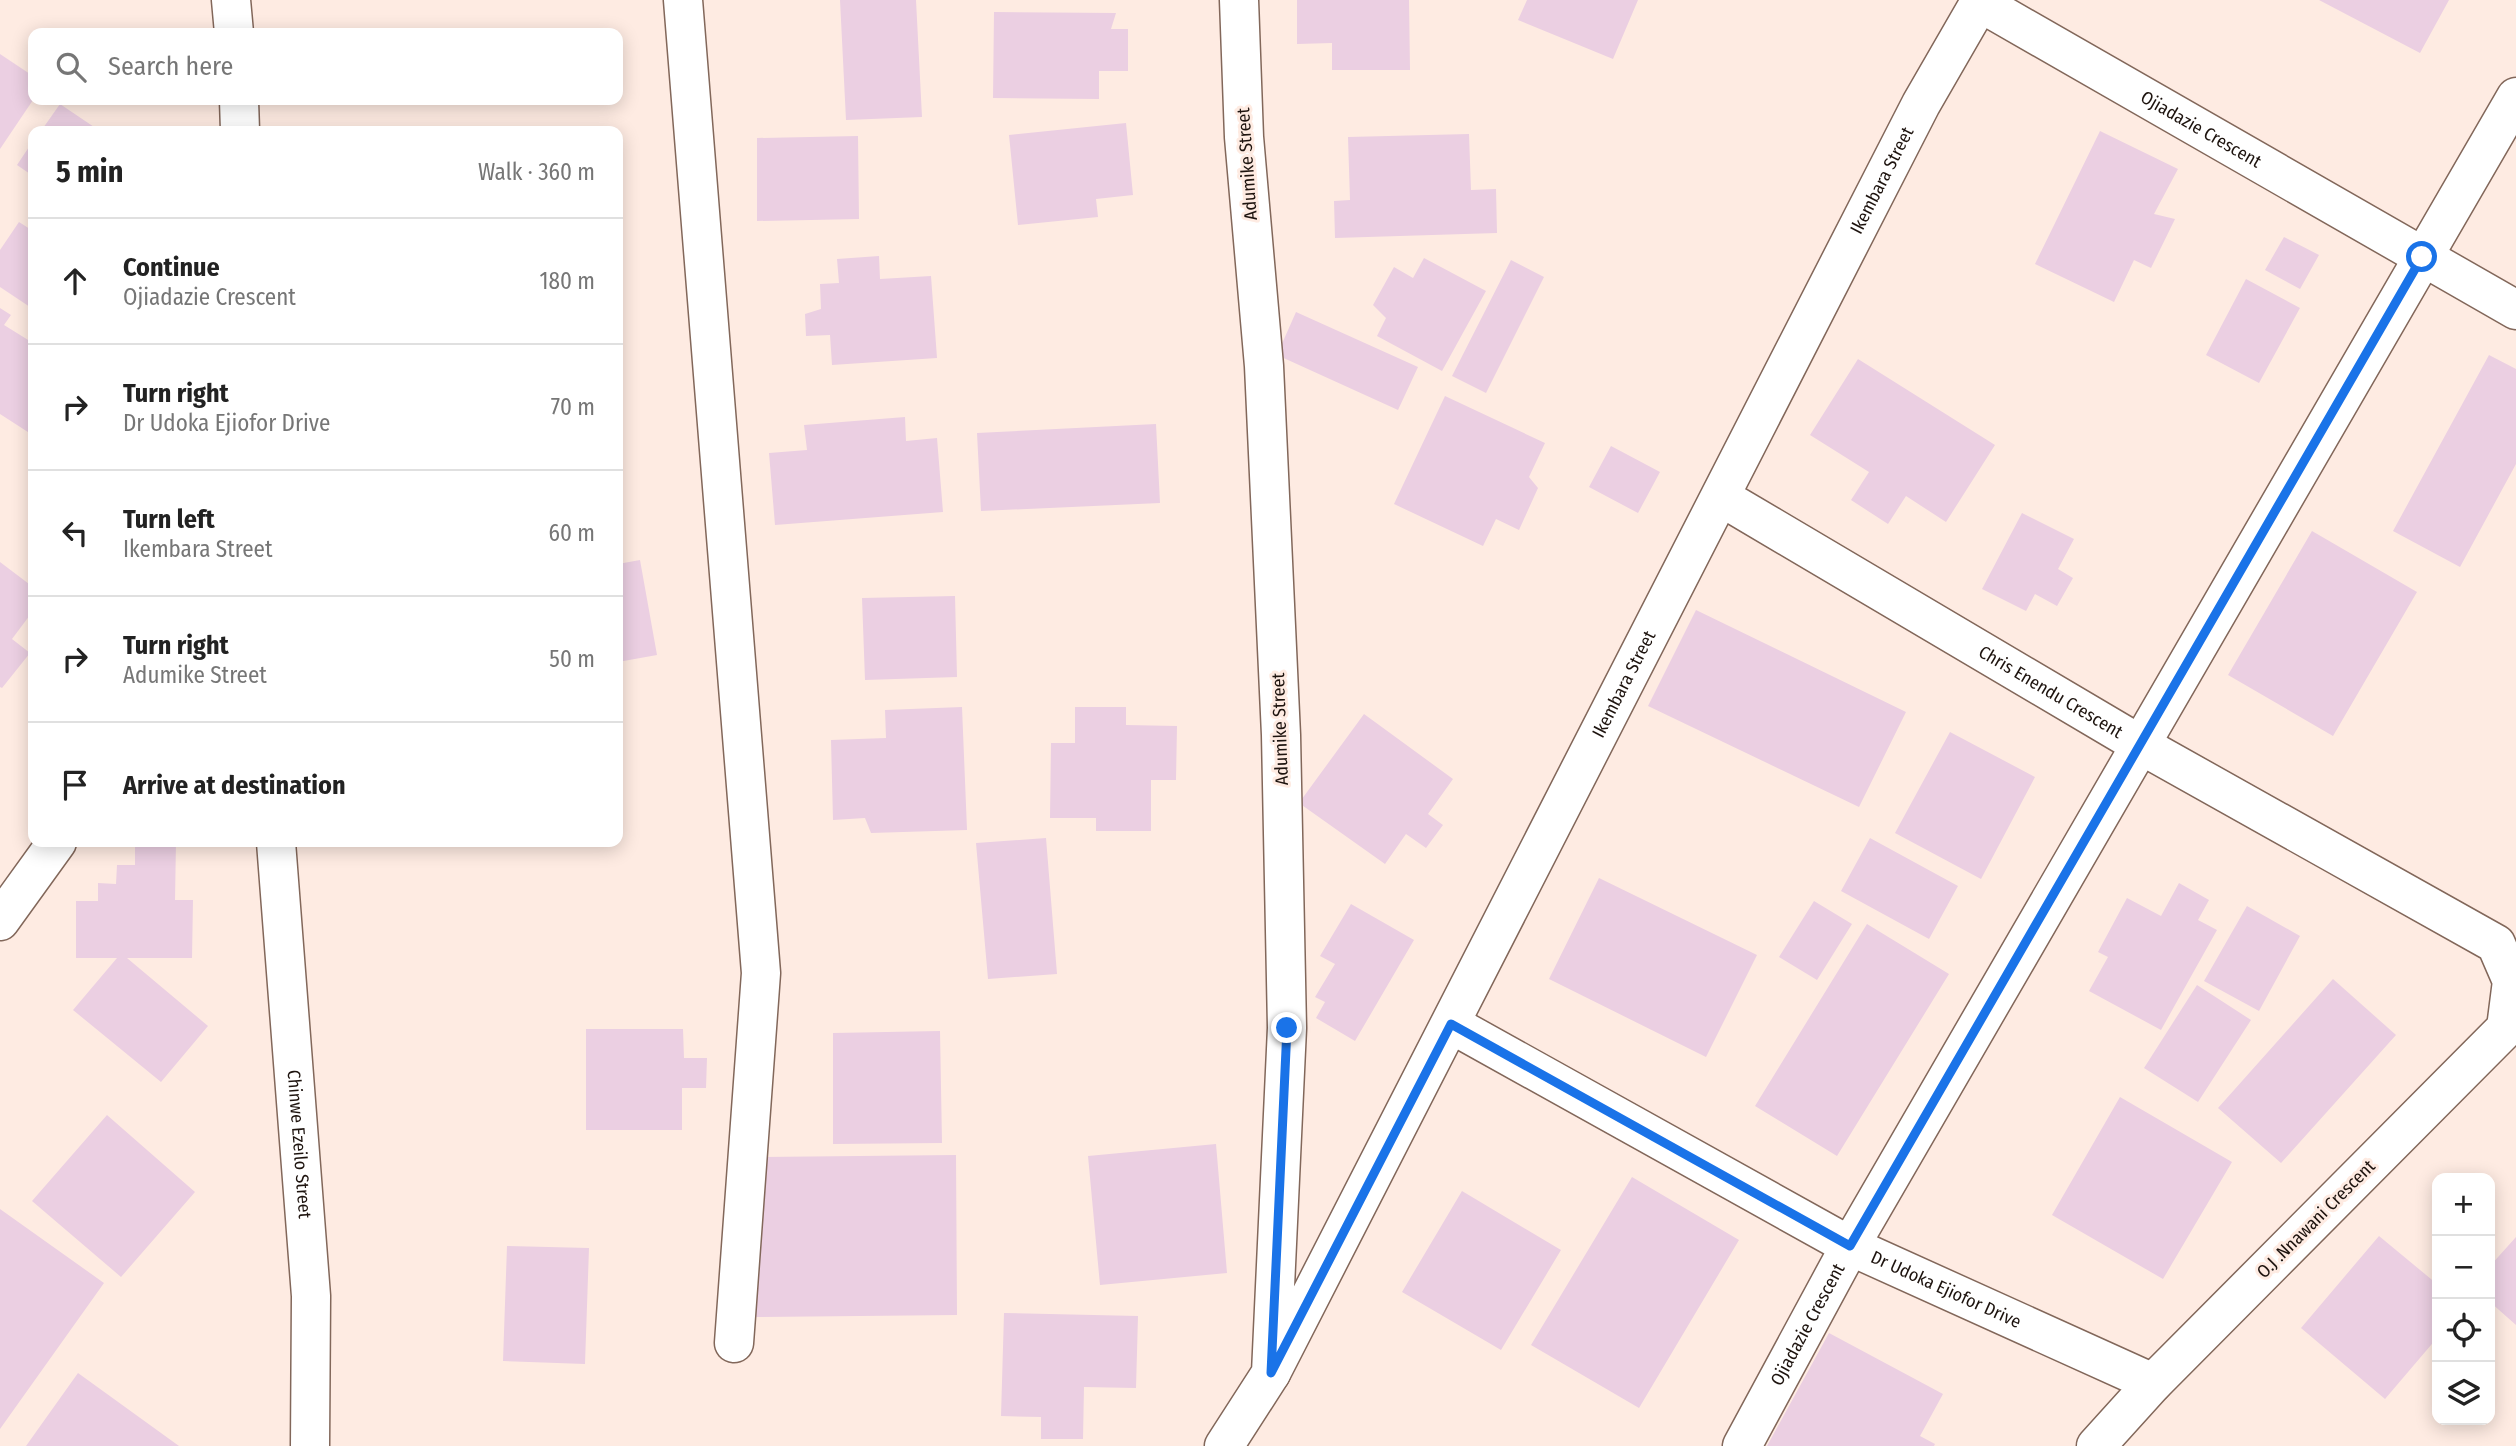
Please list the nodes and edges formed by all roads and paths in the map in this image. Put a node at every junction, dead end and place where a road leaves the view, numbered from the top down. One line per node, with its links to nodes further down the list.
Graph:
1 (231, 0): 5 (street)
2 (683, 0): 19 (street)
3 (1239, 0): 20 (street, Adumike Street)
4 (1980, 1): 9 (street, Ojiadazie Crescent); 11 (street, Ikembara Street)
5 (234, 28)
6 (2516, 97): 9 (street, Ojiadazie Crescent)
7 (239, 105): 8 (street)
8 (240, 126)
9 (2422, 257): 10 (street, Ojiadazie Crescent); 12 (street, Ojiadazie Crescent)
10 (2516, 310)
11 (1721, 496): 12 (street, Chris Enendu Crescent); 17 (street, Ikembara Street)
12 (2139, 744): 16 (street, Chris Enendu Crescent); 18 (street, Ojiadazie Crescent)
13 (53, 847): 15 (street)
14 (276, 847): 22 (street, Chinwe Ezeilo Street)
15 (0, 921)
16 (2511, 981): 21 (street, O.J .Nnawani Crescent)
17 (1451, 1024): 18 (street, Dr Udoka Ejiofor Drive); 20 (street, Ikembara Street)
18 (1850, 1246): 21 (street, Dr Udoka Ejiofor Drive); 24 (street, Ojiadazie Crescent)
19 (734, 1343)
20 (1271, 1373): 23 (street)
21 (2153, 1383): 25 (street, O.J .Nnawani Crescent)
22 (310, 1446)
23 (1224, 1446)
24 (1741, 1446)
25 (2096, 1446)

